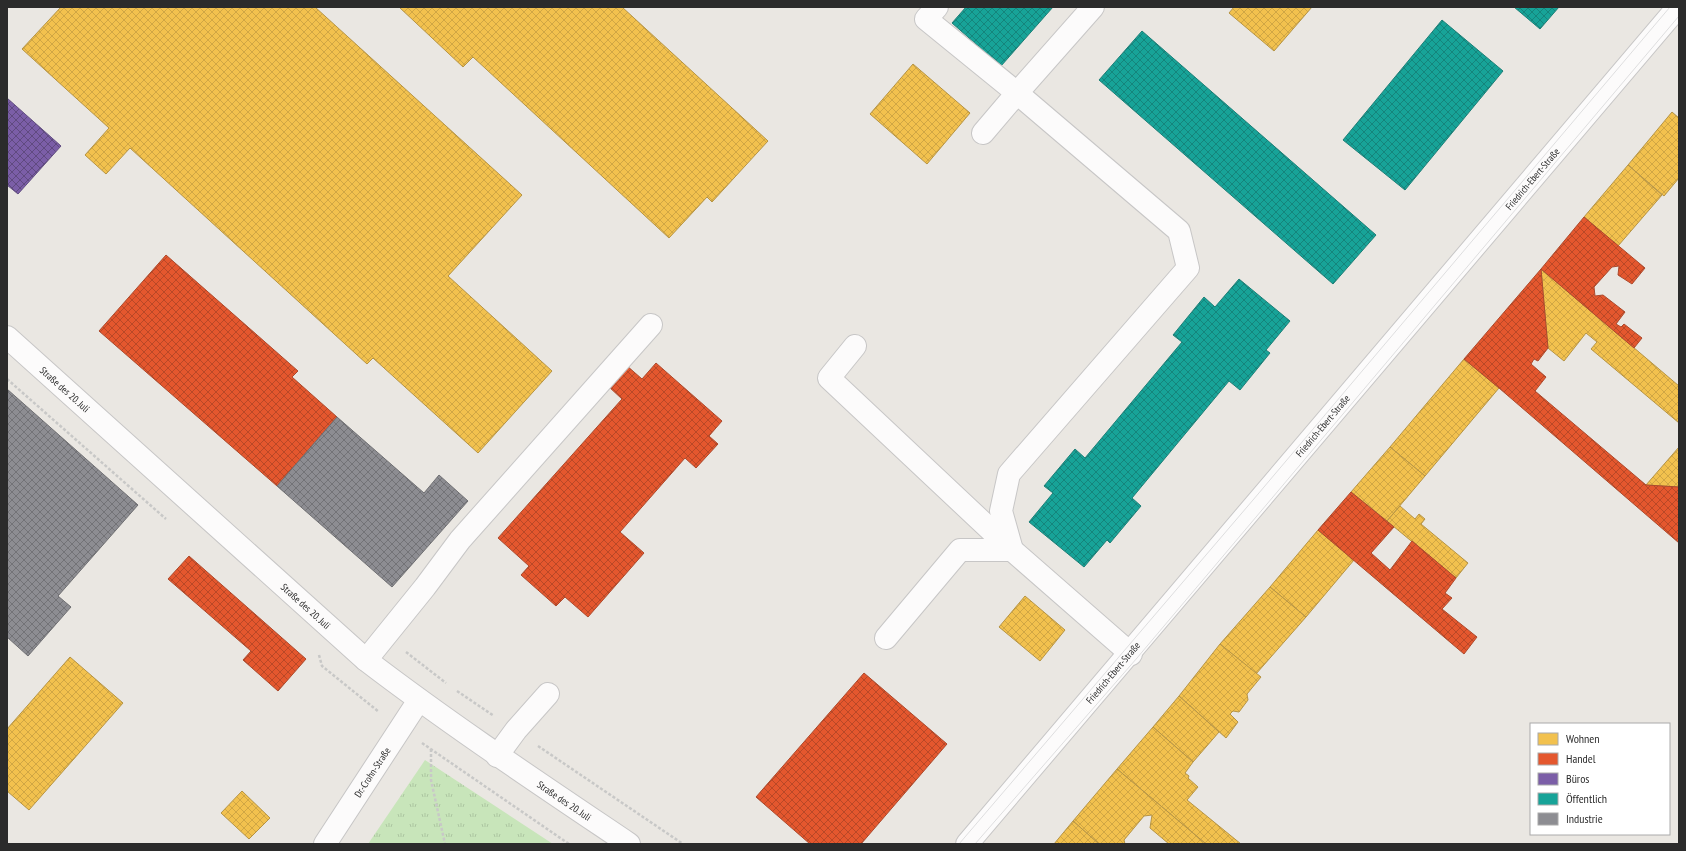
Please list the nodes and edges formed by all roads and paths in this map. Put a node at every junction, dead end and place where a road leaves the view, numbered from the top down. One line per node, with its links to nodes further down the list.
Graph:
1 (937, 7): 4 (street)
2 (1093, 7): 4 (street)
3 (1678, 7): 11 (street, Friedrich-Ebert-Straße)
4 (1017, 93): 5 (street); 9 (street)
5 (983, 133)
6 (651, 325): 12 (street)
7 (7, 337): 12 (street, Straße des 20. Juli)
8 (856, 346): 9 (street)
9 (1012, 550): 10 (street); 11 (street)
10 (886, 638)
11 (1131, 654): 20 (street, Friedrich-Ebert-Straße)
12 (366, 660): 14 (street, Straße des 20. Juli)
13 (548, 694): 16 (street)
14 (419, 700): 16 (street, Straße des 20. Juli); 17 (street, Dr.-Crohn-Straße)
15 (431, 749): 18 (path)
16 (497, 756): 19 (street, Straße des 20. Juli)
17 (325, 844)
18 (445, 844)
19 (629, 844)
20 (968, 844)

